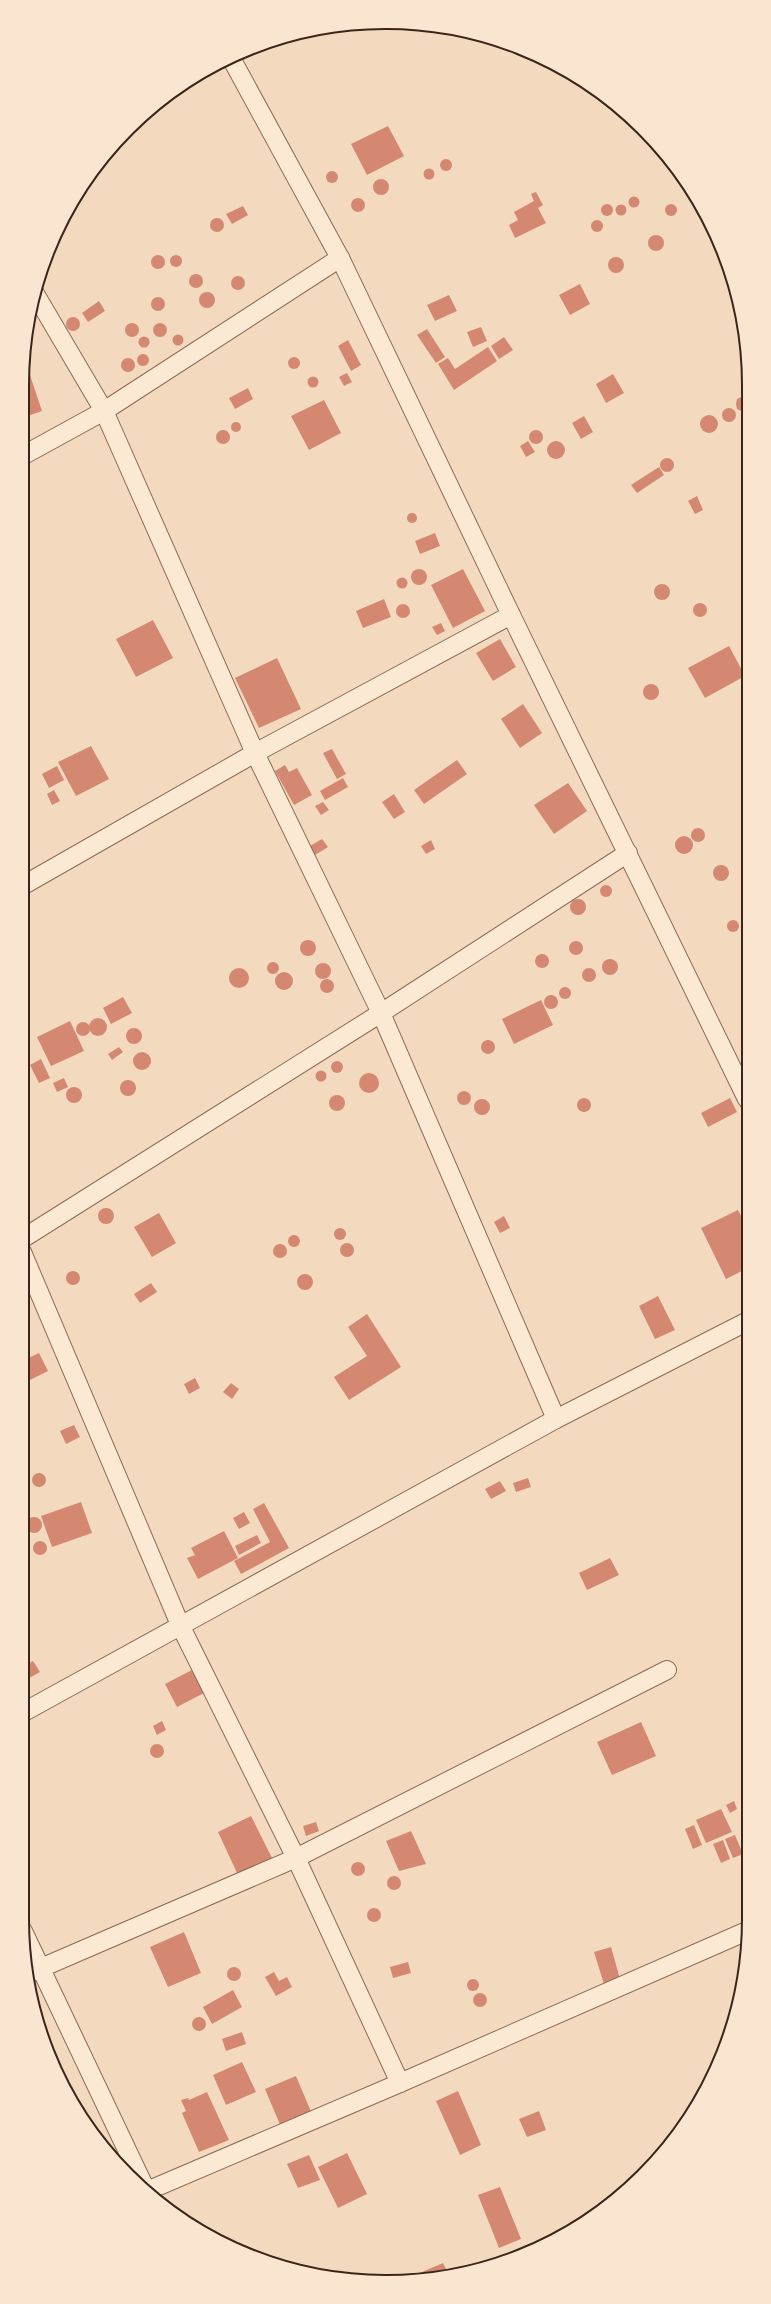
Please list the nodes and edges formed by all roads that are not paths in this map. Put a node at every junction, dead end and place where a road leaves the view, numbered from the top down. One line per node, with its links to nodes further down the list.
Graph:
1 (234, 63): 2 (street)
2 (340, 258): 4 (street); 6 (street)
3 (39, 301): 4 (street)
4 (104, 411): 5 (street); 7 (street)
5 (29, 452)
6 (511, 615): 7 (street); 8 (street)
7 (255, 752): 9 (street); 10 (street)
8 (628, 852): 10 (street); 11 (street)
9 (29, 882)
10 (381, 1013): 12 (street); 15 (street)
11 (742, 1089)
12 (29, 1235)
13 (29, 1269): 16 (street)
14 (742, 1324): 15 (street)
15 (556, 1419): 16 (street)
16 (181, 1627): 18 (street); 19 (street)
17 (666, 1670): 19 (street)
18 (29, 1709)
19 (296, 1858): 21 (street); 22 (street)
20 (741, 1933): 22 (street)
21 (34, 1971): 23 (street)
22 (400, 2083): 24 (street)
23 (141, 2179)
24 (151, 2188)

